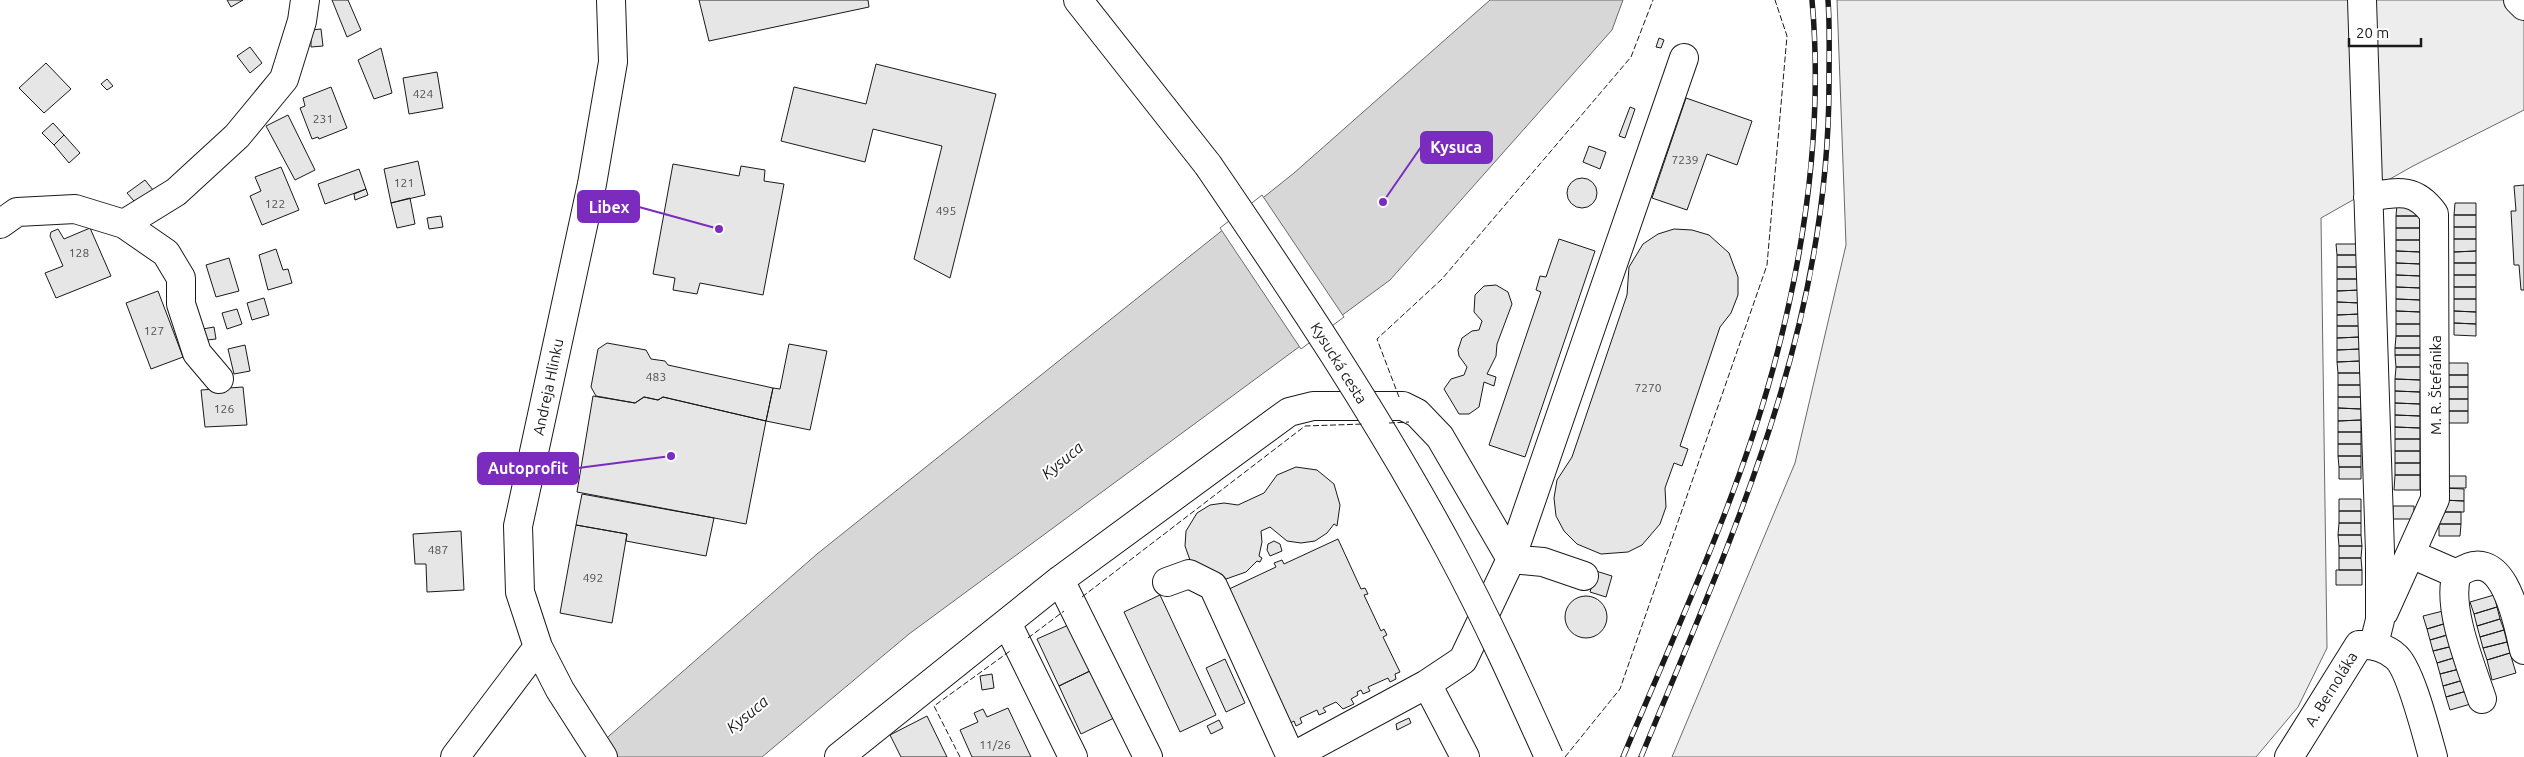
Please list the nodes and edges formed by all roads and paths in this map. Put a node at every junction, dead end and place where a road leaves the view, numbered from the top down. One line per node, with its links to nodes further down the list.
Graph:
1 (305, 0): 10 (street)
2 (612, 0): 20 (street, Andreja Hlinku)
3 (1078, 0): 31 (street, Kysucká cesta, bridge)
4 (2362, 0): 8 (street)
5 (2518, 0): 6 (street)
6 (2524, 6)
7 (1684, 58): 13 (street)
8 (2368, 197): 12 (street, M. R. Štefánika); 19 (street)
9 (0, 224): 10 (street)
10 (124, 224): 11 (street)
11 (219, 379)
12 (2411, 554): 14 (street); 19 (street, M. R. Štefánika)
13 (1511, 559): 15 (street); 16 (street); 22 (street)
14 (2456, 574): 21 (street); 23 (street)
15 (1584, 576)
16 (1060, 580): 18 (street); 28 (street)
17 (1167, 582): 29 (street)
18 (1007, 623): 26 (street); 27 (street)
19 (2377, 632): 32 (street, A. Bernoláka); 33 (street, A. Bernoláka)
20 (538, 647): 24 (street); 25 (street, Andreja Hlinku)
21 (2524, 650)
22 (1428, 684): 29 (street); 30 (street)
23 (2482, 700)
24 (455, 757)
25 (603, 757)
26 (839, 757)
27 (1073, 757)
28 (1148, 757)
29 (1292, 757)
30 (1465, 757)
31 (1549, 757)
32 (2289, 757)
33 (2433, 757)

